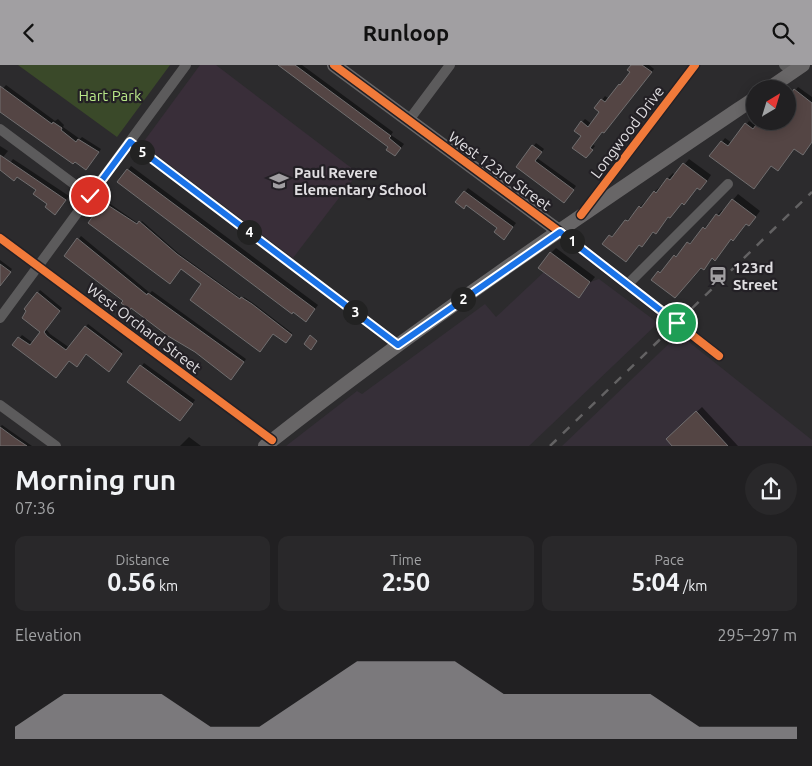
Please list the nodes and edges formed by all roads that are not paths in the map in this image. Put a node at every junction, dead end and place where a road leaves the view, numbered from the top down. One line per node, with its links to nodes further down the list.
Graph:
1 (186, 65): 10 (street)
2 (334, 65): 8 (main road, West 123rd Street)
3 (450, 65): 8 (street)
4 (694, 65): 13 (street, Longwood Drive)
5 (793, 67): 6 (main road)
6 (778, 80)
7 (746, 104): 13 (main road)
8 (409, 120): 14 (main road, West 123rd Street)
9 (0, 129): 12 (street)
10 (130, 142): 12 (street); 19 (street)
11 (728, 184): 17 (street)
12 (90, 196): 16 (street)
13 (581, 215): 14 (main road)
14 (560, 232): 17 (street, West 123rd Street); 19 (main road)
15 (0, 238): 16 (street, West Orchard Street)
16 (38, 267): 18 (street); 22 (street, West Orchard Street)
17 (628, 284): 20 (street, West 123rd Street)
18 (0, 318)
19 (398, 345): 22 (main road)
20 (719, 356)
21 (0, 405): 23 (street)
22 (269, 443)
23 (56, 446)

